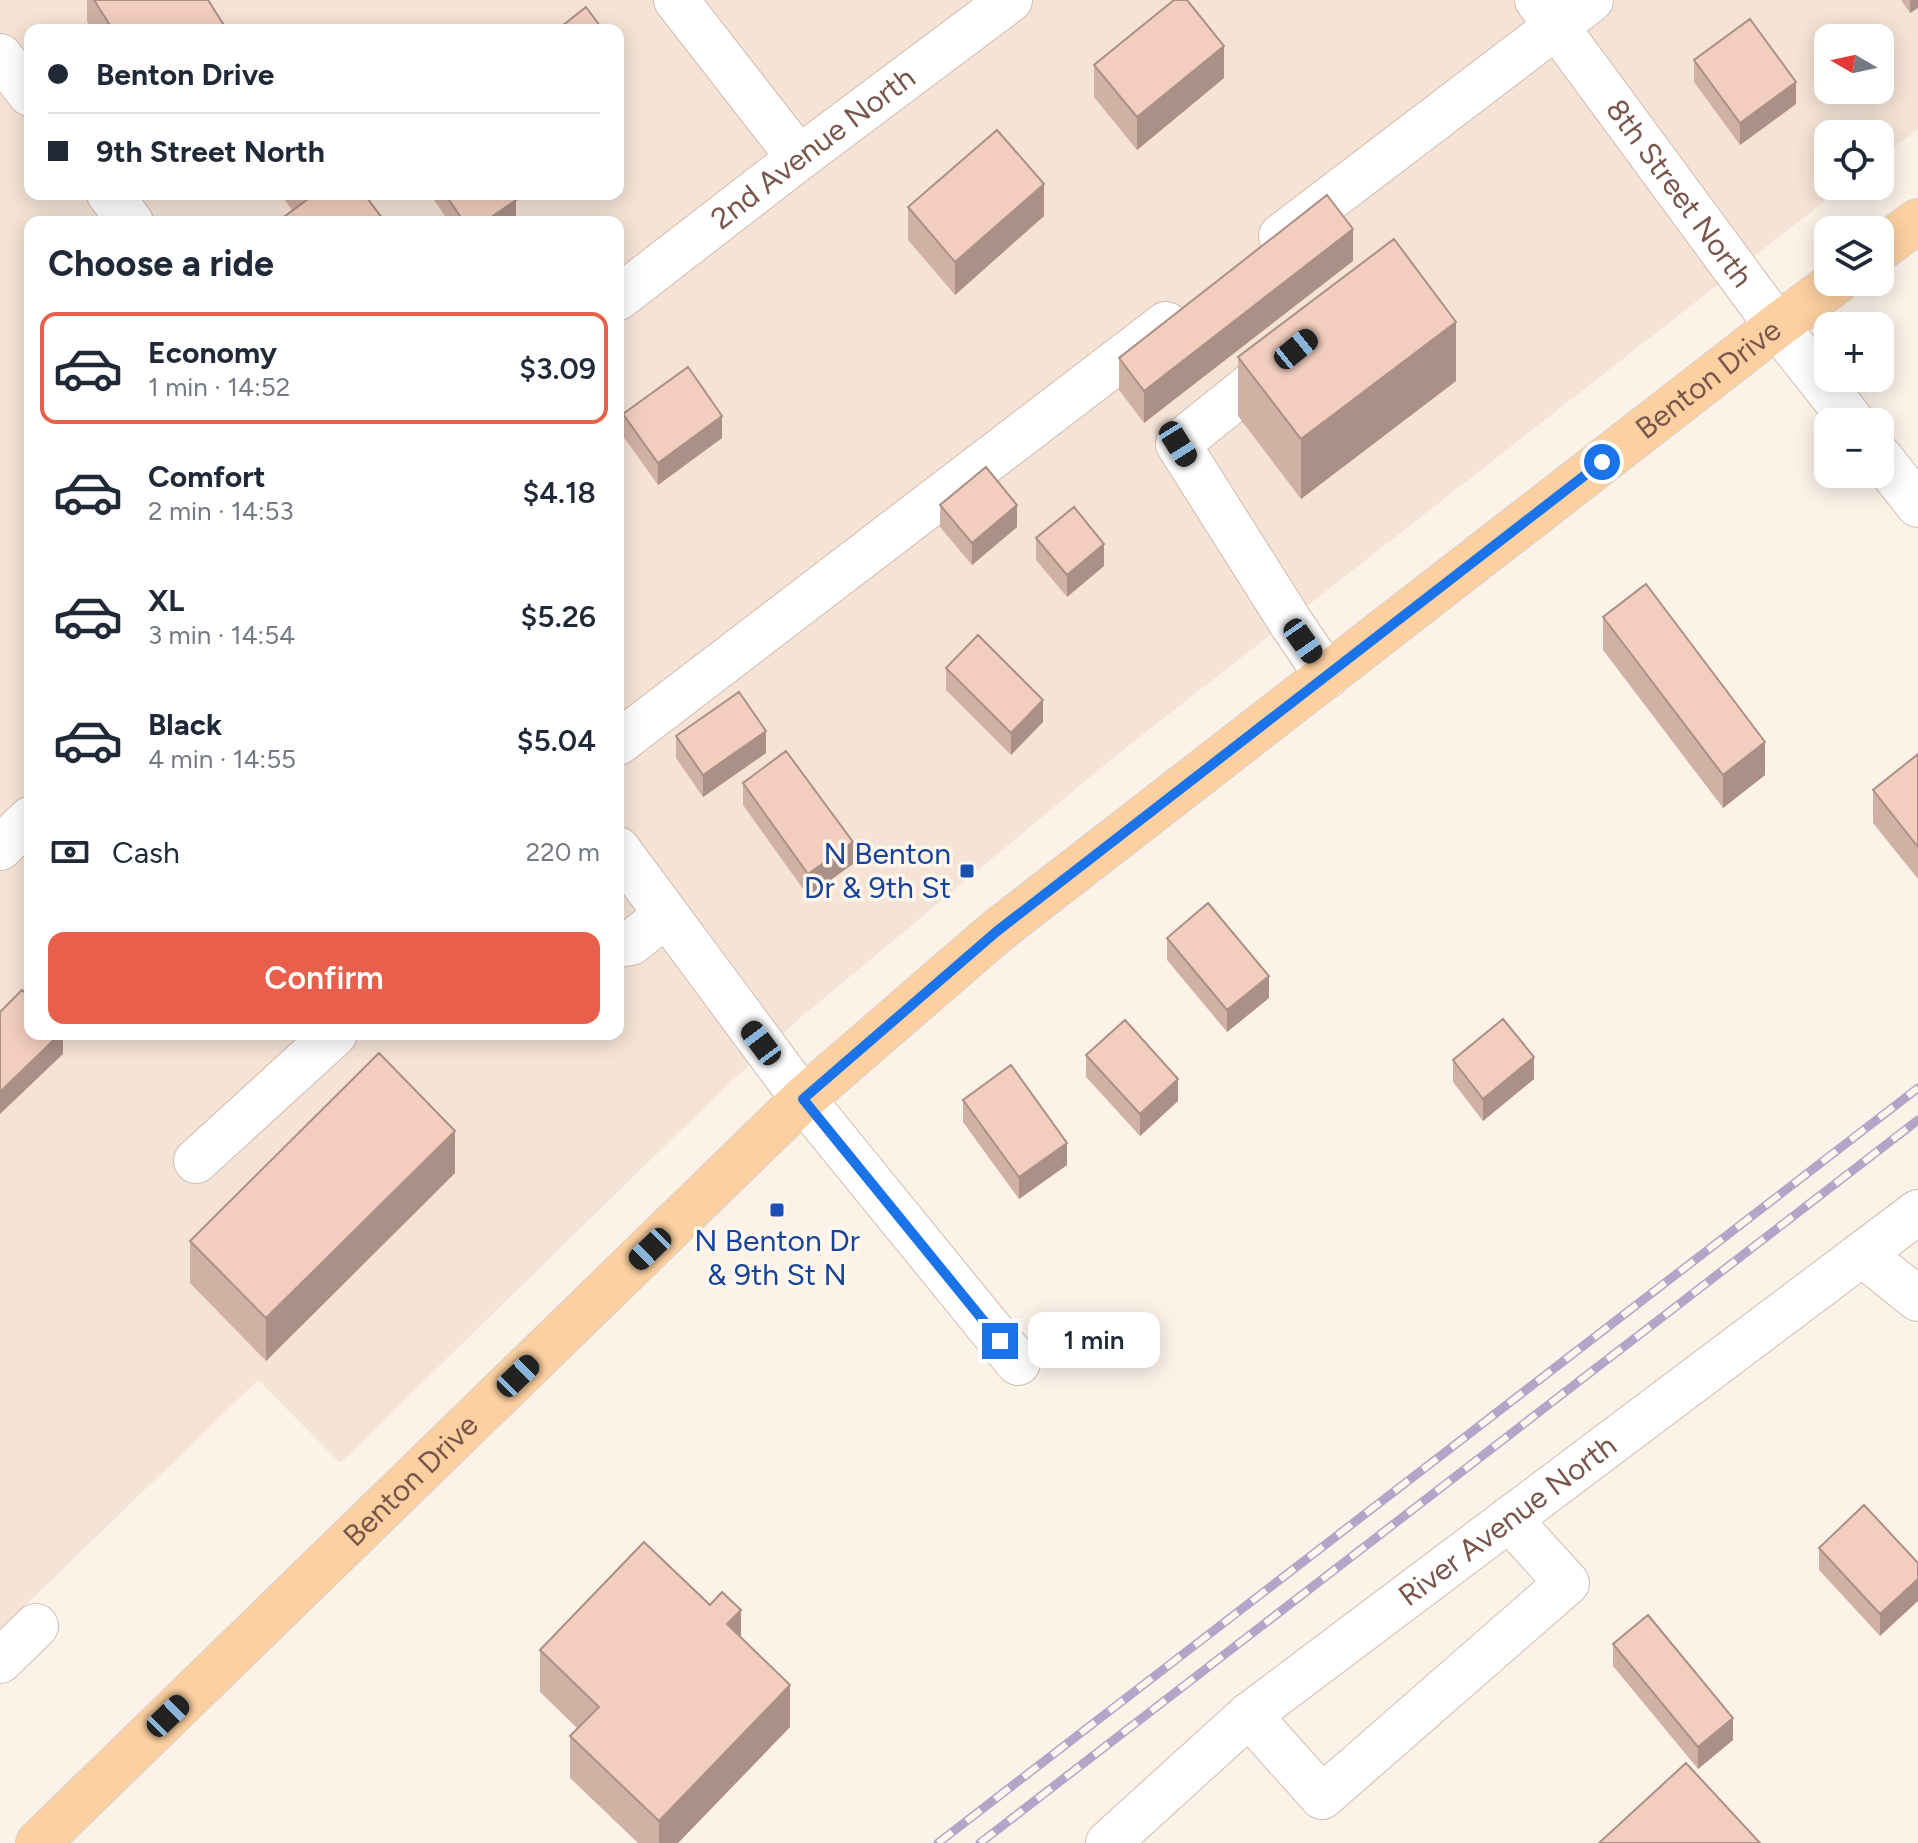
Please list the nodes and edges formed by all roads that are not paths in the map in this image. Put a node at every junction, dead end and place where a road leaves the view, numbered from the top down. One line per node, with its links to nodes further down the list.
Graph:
1 (676, 0): 7 (street)
2 (1010, 0): 7 (street, 2nd Avenue North)
3 (1591, 0): 4 (street)
4 (1547, 13): 12 (street); 16 (street, 8th Street North)
5 (0, 56): 6 (street)
6 (24, 86)
7 (799, 158): 13 (street, 2nd Avenue North)
8 (114, 200): 9 (street)
9 (126, 216)
10 (1918, 221): 11 (main road)
11 (1894, 239)
12 (1252, 259)
13 (624, 293)
14 (1817, 296): 16 (main road, Benton Drive)
15 (1201, 298): 22 (street)
16 (1777, 326): 18 (street, 8th Street North); 21 (main road, Benton Drive)
17 (1320, 330): 21 (street)
18 (1842, 408)
19 (1894, 475): 20 (street)
20 (1918, 505)
21 (1327, 676): 29 (main road, Benton Drive)
22 (624, 738)
23 (24, 825): 24 (street)
24 (0, 848)
25 (624, 857): 26 (street)
26 (666, 915): 27 (street); 29 (street)
27 (624, 944)
28 (328, 1040): 30 (street)
29 (803, 1099): 34 (street); 39 (main road, Benton Drive)
30 (196, 1161)
31 (1918, 1212): 32 (street, River Avenue North)
32 (1862, 1254): 33 (street); 35 (street, River Avenue North)
33 (1918, 1299)
34 (1018, 1363)
35 (1509, 1519): 38 (street, River Avenue North); 38 (street)
36 (36, 1626): 37 (street)
37 (0, 1661)
38 (1249, 1715): 40 (street, River Avenue North)
39 (38, 1843)
40 (1108, 1843)

